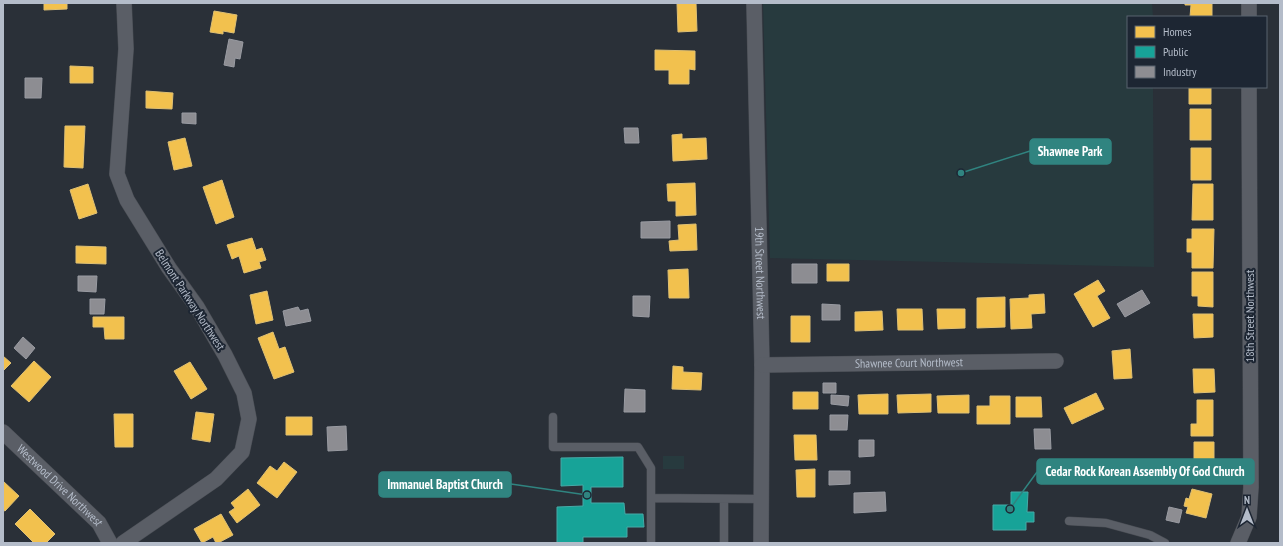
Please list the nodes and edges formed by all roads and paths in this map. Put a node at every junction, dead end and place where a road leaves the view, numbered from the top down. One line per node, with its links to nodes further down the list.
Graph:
1 (124, 3): 15 (street, Belmont Parkway Northwest)
2 (754, 3): 7 (street, 19th Street Northwest)
3 (1248, 3): 4 (street)
4 (1249, 16)
5 (1249, 88): 20 (street, 18th Street Northwest)
6 (1056, 361): 7 (street, Shawnee Court Northwest)
7 (762, 365): 12 (street, 19th Street Northwest)
8 (553, 417): 10 (lane)
9 (3, 432): 14 (street, Westwood Drive Northwest)
10 (652, 498): 11 (lane); 16 (lane)
11 (724, 498): 12 (lane); 17 (lane)
12 (761, 499): 18 (street, 19th Street Northwest)
13 (1069, 521): 19 (lane)
14 (110, 543)
15 (123, 543)
16 (651, 543)
17 (724, 543)
18 (761, 543)
19 (1165, 543)
20 (1238, 543)

